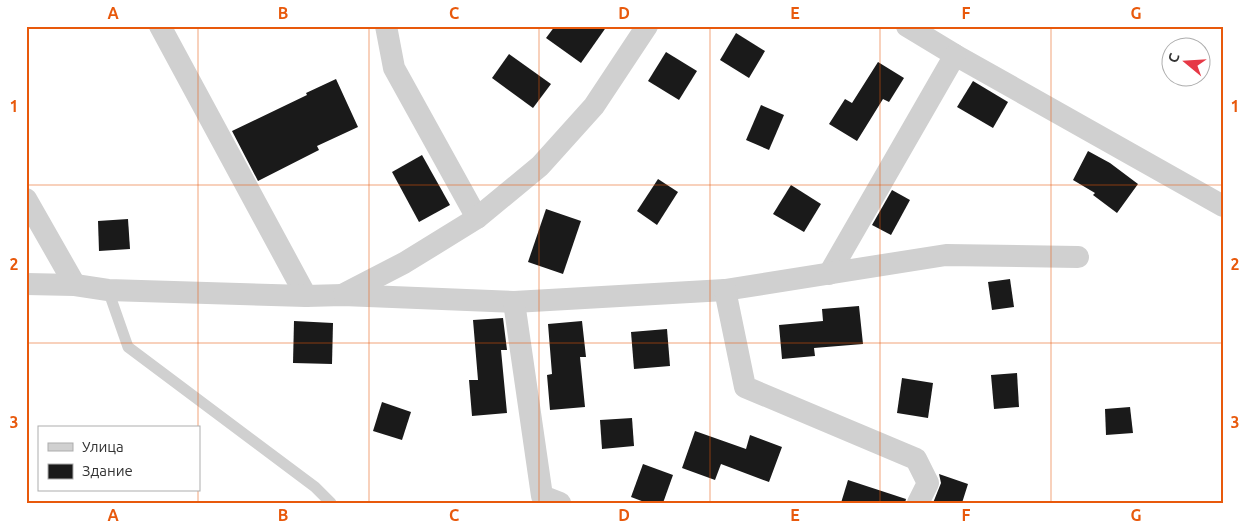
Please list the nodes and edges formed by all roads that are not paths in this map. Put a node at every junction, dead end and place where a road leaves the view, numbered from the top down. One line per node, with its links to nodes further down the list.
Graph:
1 (160, 26): 16 (street)
2 (386, 26): 8 (street)
3 (647, 26): 8 (street)
4 (907, 26): 5 (street)
5 (955, 55): 7 (street); 10 (street)
6 (26, 199): 12 (street)
7 (1223, 206)
8 (477, 218): 15 (street)
9 (1078, 257): 10 (street)
10 (828, 274): 14 (street)
11 (26, 284): 12 (street)
12 (75, 285): 13 (street)
13 (108, 290): 16 (street); 18 (lane)
14 (725, 290): 17 (street); 20 (street)
15 (343, 294): 16 (street); 17 (street)
16 (306, 296)
17 (514, 302): 19 (street)
18 (331, 503)
19 (560, 503)
20 (918, 503)

